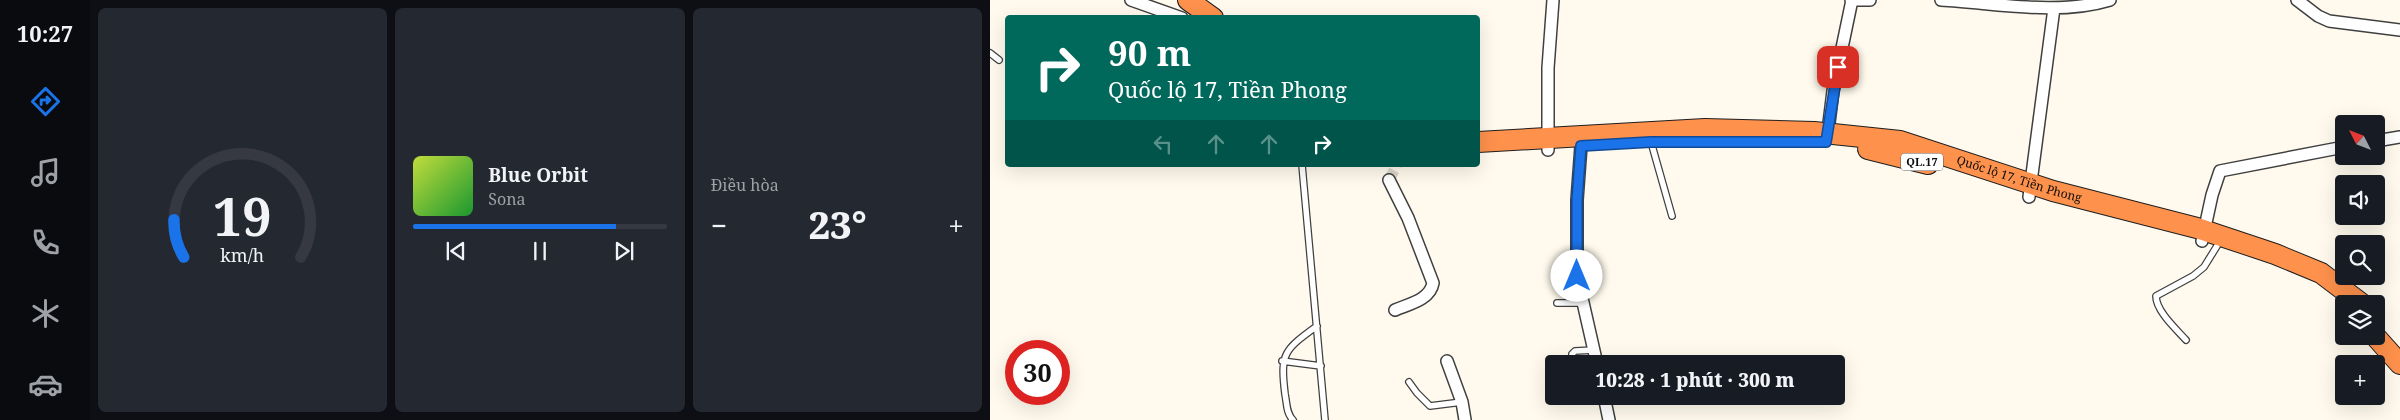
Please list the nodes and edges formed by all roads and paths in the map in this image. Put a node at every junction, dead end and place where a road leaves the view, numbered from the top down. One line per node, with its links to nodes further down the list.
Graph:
1 (1131, 0): 12 (street)
2 (1173, 0): 13 (highway)
3 (1188, 0): 14 (highway)
4 (1554, 0): 23 (street)
5 (1852, 0): 6 (street); 19 (street)
6 (1870, 0)
7 (1942, 0): 10 (street)
8 (2110, 0): 11 (street)
9 (2297, 0): 15 (street)
10 (2024, 3): 11 (street)
11 (2060, 6): 29 (street)
12 (1174, 15)
13 (1193, 15)
14 (1209, 15)
15 (2400, 30)
16 (990, 52): 17 (lane)
17 (1000, 60)
18 (2400, 137): 20 (street)
19 (1827, 138): 22 (highway, Quốc lộ 17, Tiền Phong / QL.17); 23 (highway, Quốc lộ 17, Tiền Phong); 29 (highway, Quốc lộ 17, Tiền Phong / QL.17)
20 (2385, 140)
21 (1480, 142): 23 (highway, Quốc lộ 17, Tiền Phong)
22 (1651, 142): 24 (highway, Quốc lộ 17, Tiền Phong / QL.17); 30 (lane)
23 (1548, 144): 24 (highway, Quốc lộ 17, Tiền Phong / QL.17); 26 (highway, Quốc lộ 17, Tiền Phong / QL.17)
24 (1581, 146): 35 (street)
25 (2335, 149): 31 (street)
26 (1480, 150)
27 (1302, 167): 37 (lane)
28 (1389, 180): 36 (street)
29 (2030, 190): 31 (highway, Quốc lộ 17, Tiền Phong / QL.17)
30 (1672, 216)
31 (2208, 239): 32 (highway, Quốc lộ 17, Tiền Phong); 33 (highway, Quốc lộ 17, Tiền Phong / QL.17); 39 (lane)
32 (2350, 295)
33 (2335, 298)
34 (1557, 303): 35 (lane)
35 (1585, 303): 42 (street)
36 (1395, 310)
37 (1317, 326): 45 (lane); 48 (lane)
38 (2385, 331): 41 (highway)
39 (2186, 340)
40 (2383, 345): 47 (highway)
41 (2400, 347)
42 (1594, 350): 43 (lane); 44 (street)
43 (1572, 355)
44 (1595, 355)
45 (1282, 361): 48 (lane); 52 (lane)
46 (1447, 361): 50 (street)
47 (2400, 364)
48 (1321, 366): 53 (lane)
49 (1409, 382): 50 (lane)
50 (1462, 402): 54 (street)
51 (1606, 405): 55 (street)
52 (1293, 420)
53 (1325, 420)
54 (1465, 420)
55 (1609, 420)

